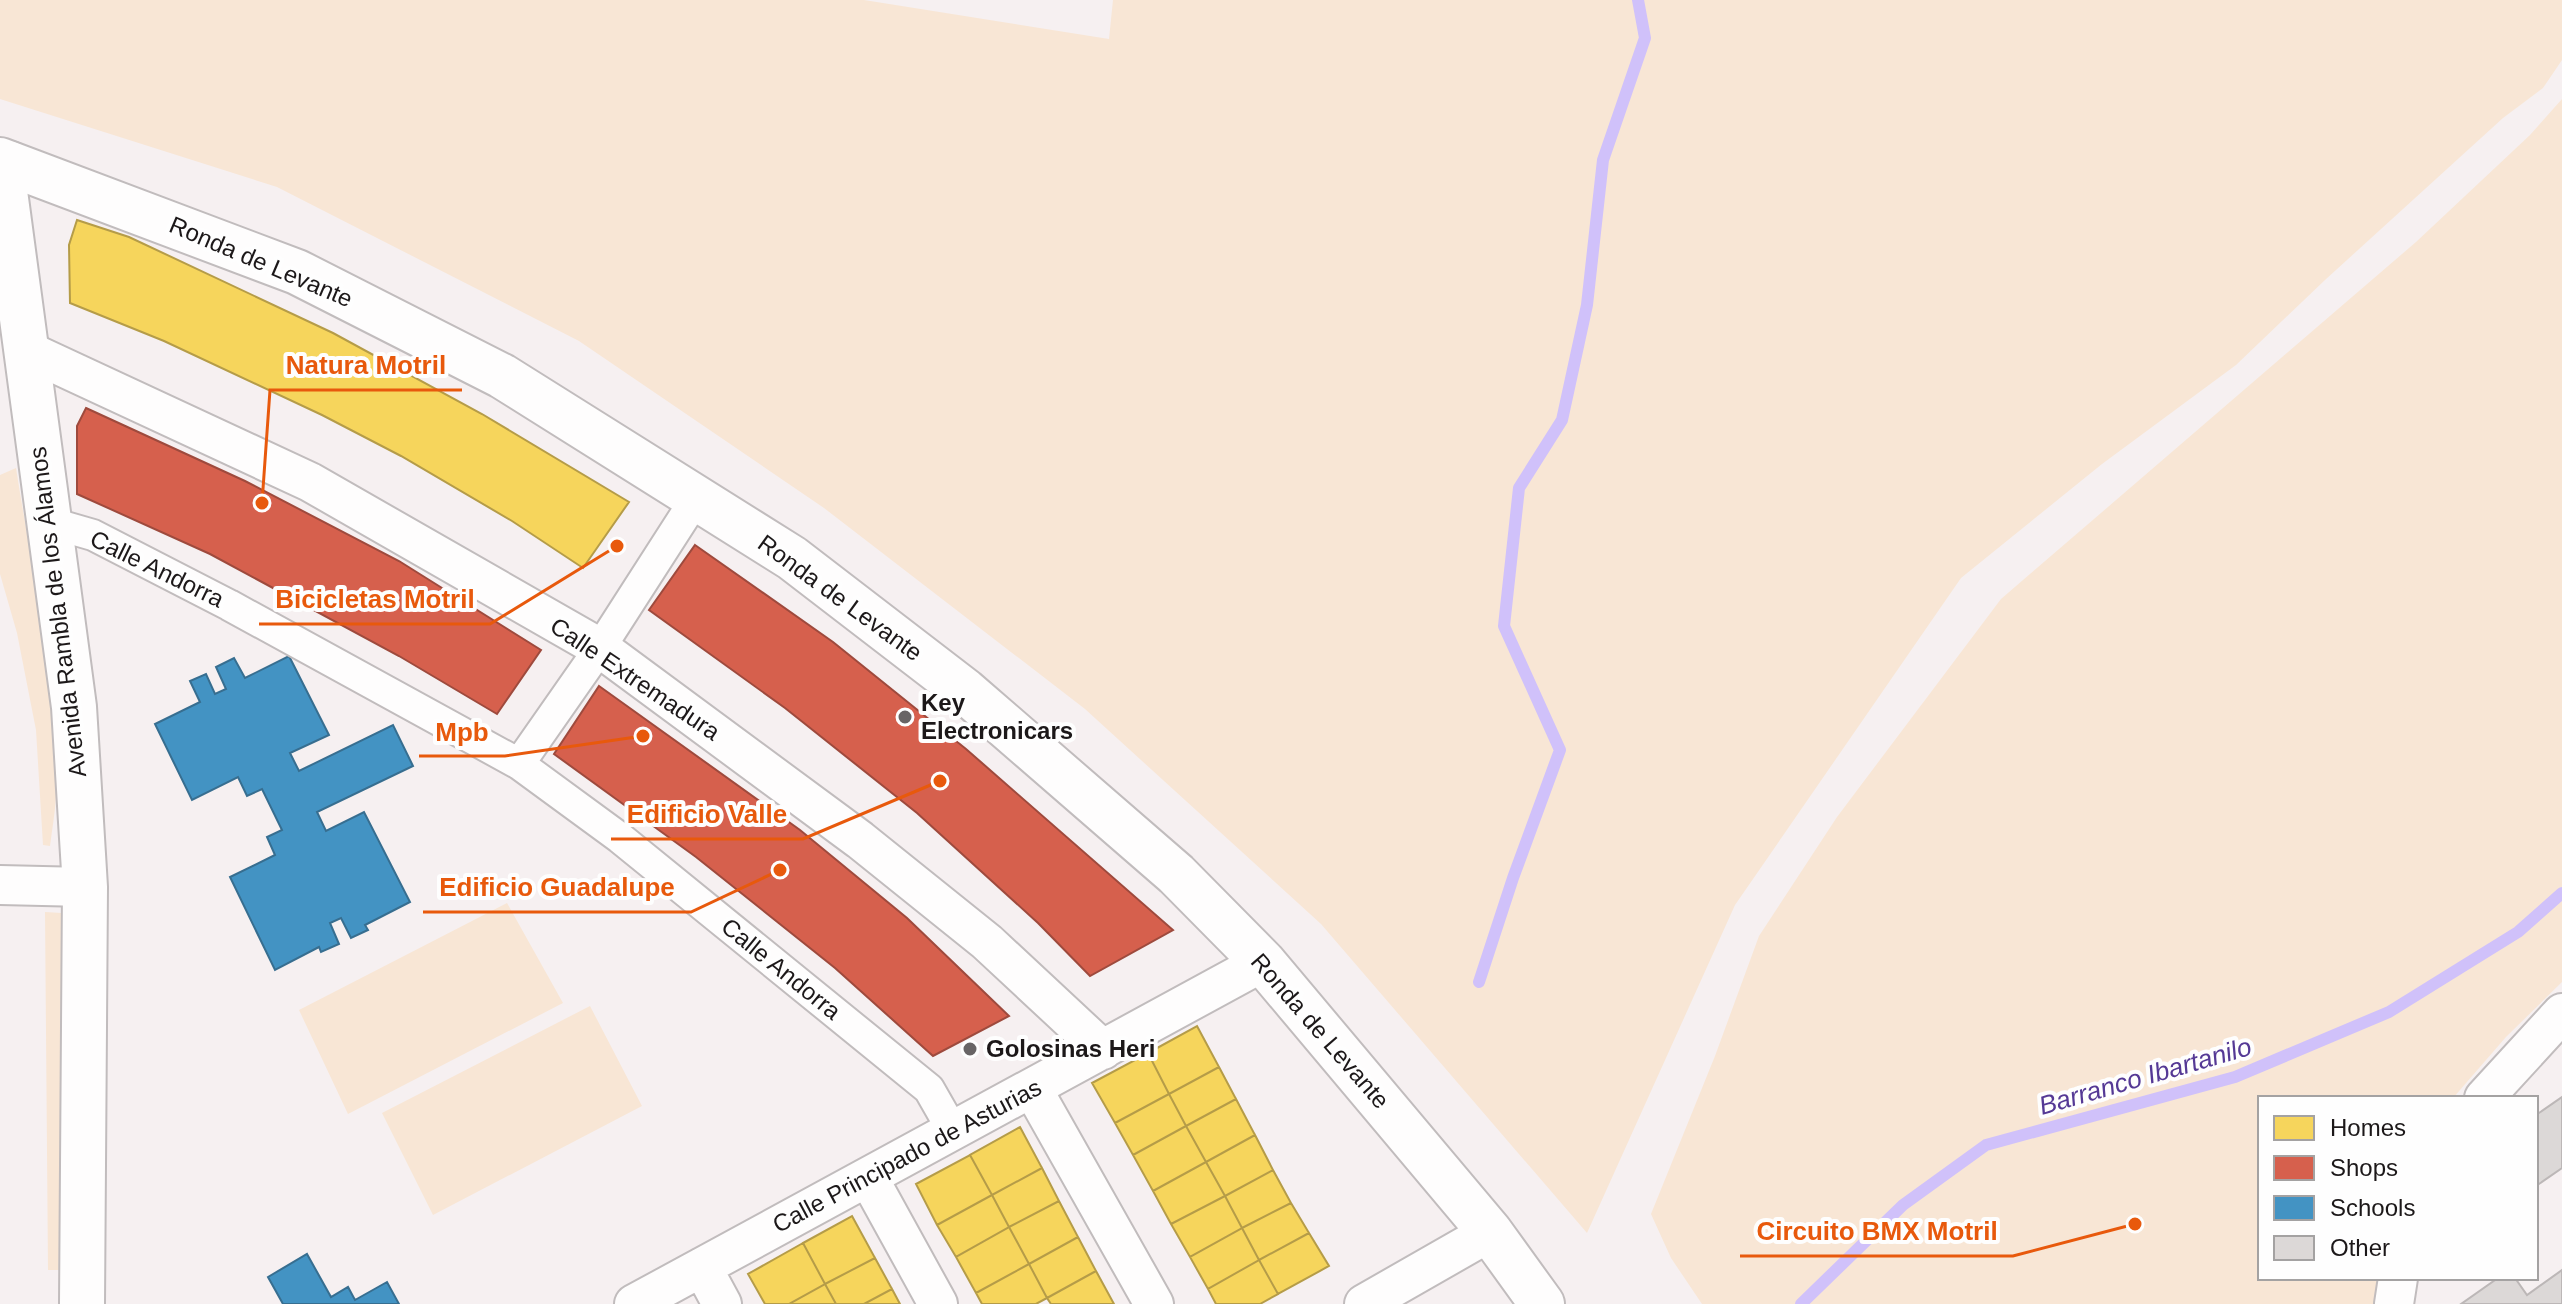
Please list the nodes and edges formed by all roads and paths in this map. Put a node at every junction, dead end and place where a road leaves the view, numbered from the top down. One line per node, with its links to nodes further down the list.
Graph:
1 (5, 162): 2 (main road, Avenida Rambla de los Álamos); 3 (main road, Ronda de Levante)
2 (26, 350): 4 (main road, Avenida Rambla de los Álamos); 5 (street, Calle Extremadura)
3 (697, 497): 5 (street); 9 (main road, Ronda de Levante)
4 (48, 522): 6 (street, Calle Andorra); 8 (main road, Avenida Rambla de los Álamos)
5 (600, 648): 6 (street); 11 (street, Calle Extremadura)
6 (519, 764): 14 (street, Calle Andorra)
7 (0, 885): 8 (street)
8 (85, 887): 19 (main road, Avenida Rambla de los Álamos)
9 (1263, 962): 11 (street, Calle Principado de Asturias); 16 (main road, Ronda de Levante)
10 (2562, 1013): 13 (street)
11 (1103, 1050): 12 (street, Calle Principado de Asturias)
12 (1032, 1088): 14 (street, Calle Principado de Asturias); 23 (street)
13 (2486, 1096)
14 (953, 1131): 15 (street, Calle Principado de Asturias)
15 (868, 1177): 17 (street, Calle Principado de Asturias); 22 (street)
16 (1490, 1232): 24 (street); 25 (main road, Ronda de Levante)
17 (702, 1267): 20 (street, Calle Principado de Asturias); 21 (street)
18 (2398, 1280): 26 (street)
19 (82, 1304)
20 (634, 1304)
21 (722, 1304)
22 (938, 1304)
23 (1154, 1304)
24 (1364, 1304)
25 (1542, 1304)
26 (2394, 1304)

